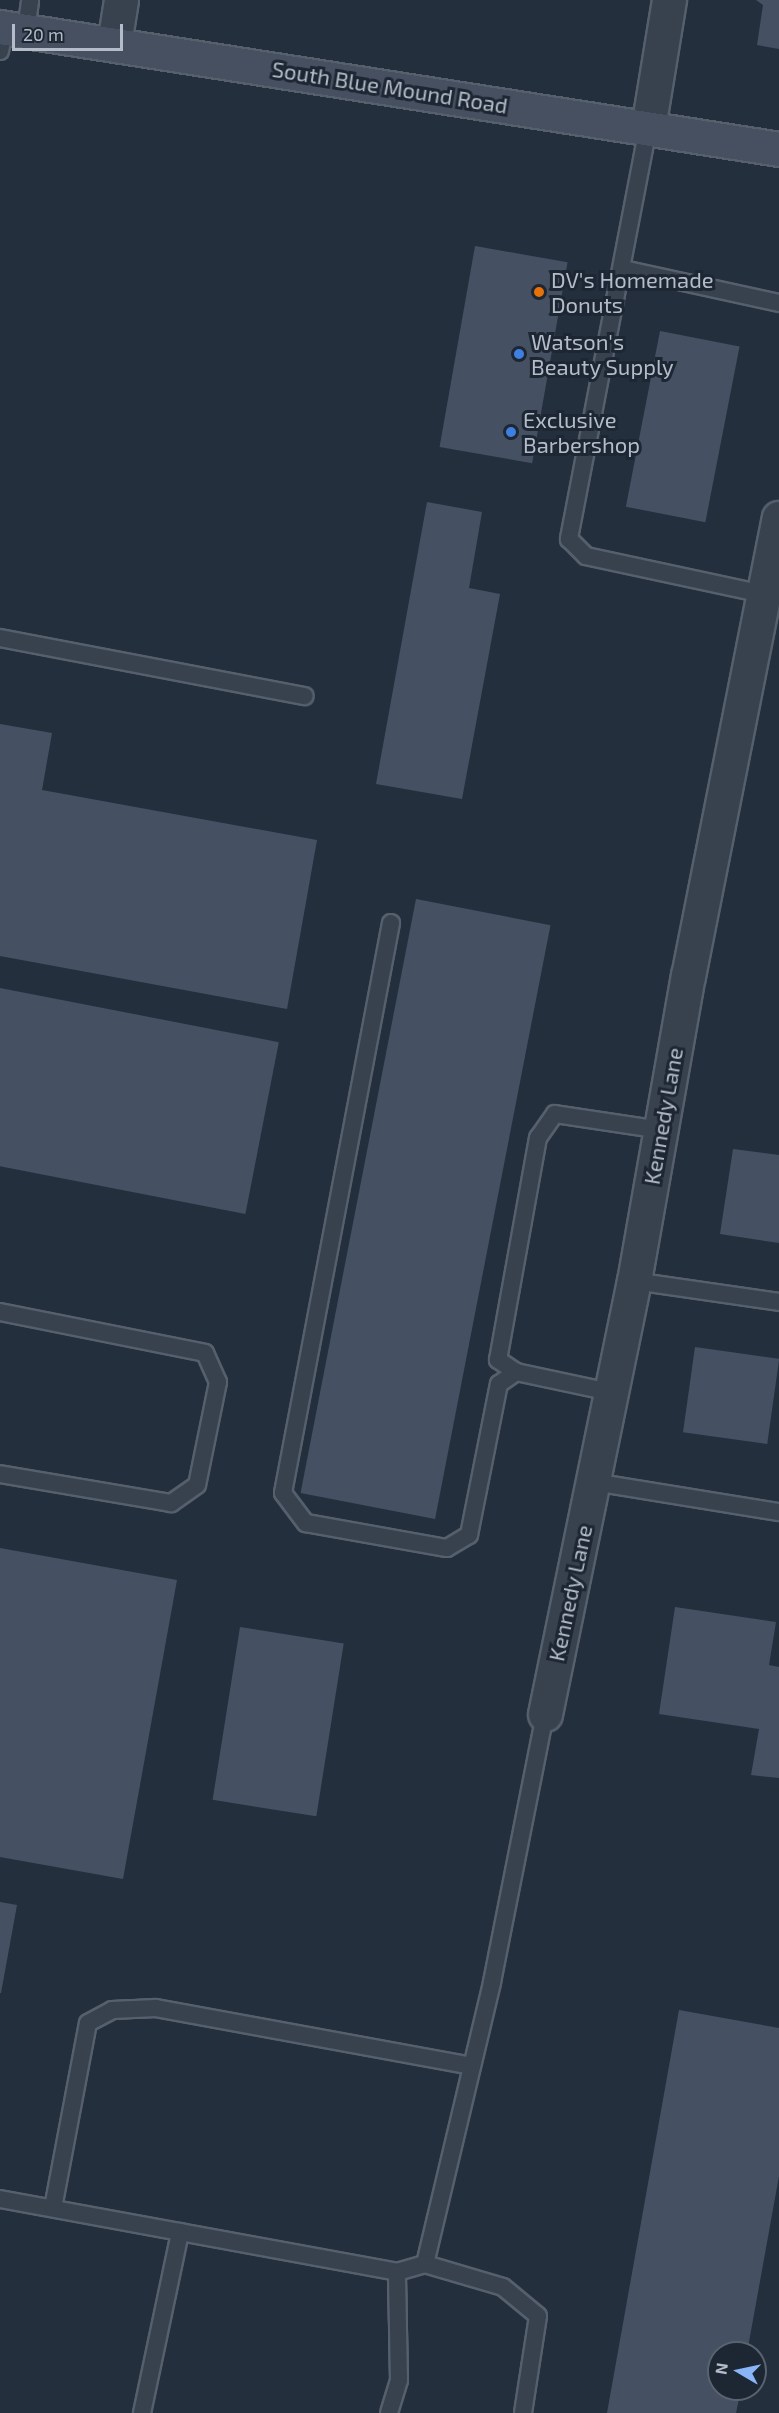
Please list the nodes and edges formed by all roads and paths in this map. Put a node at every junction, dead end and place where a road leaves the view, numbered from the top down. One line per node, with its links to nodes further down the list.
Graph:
1 (121, 0): 4 (street)
2 (669, 0): 5 (street)
3 (12, 27): 4 (main road, South Blue Mound Road)
4 (114, 44): 5 (main road, South Blue Mound Road)
5 (648, 128): 6 (main road, South Blue Mound Road); 7 (lane)
6 (779, 149)
7 (622, 269): 8 (lane); 10 (lane)
8 (779, 303)
9 (779, 518): 10 (street, Kennedy Lane)
10 (764, 594): 14 (street, Kennedy Lane)
11 (0, 638): 12 (lane)
12 (305, 696)
13 (391, 923): 18 (lane)
14 (661, 1130): 15 (street, Kennedy Lane); 18 (lane)
15 (634, 1281): 16 (lane); 19 (street, Kennedy Lane)
16 (779, 1302)
17 (0, 1312): 20 (lane)
18 (516, 1372): 19 (lane)
19 (610, 1392): 21 (street, Kennedy Lane)
20 (0, 1474)
21 (593, 1482): 22 (lane); 23 (street, Kennedy Lane)
22 (779, 1512)
23 (545, 1714): 24 (lane)
24 (472, 2066): 26 (lane); 28 (lane)
25 (0, 2199): 26 (lane)
26 (53, 2208): 27 (lane)
27 (180, 2232): 29 (lane); 30 (lane)
28 (425, 2264): 29 (lane); 32 (lane)
29 (397, 2272): 31 (lane)
30 (142, 2413)
31 (389, 2413)
32 (523, 2413)

